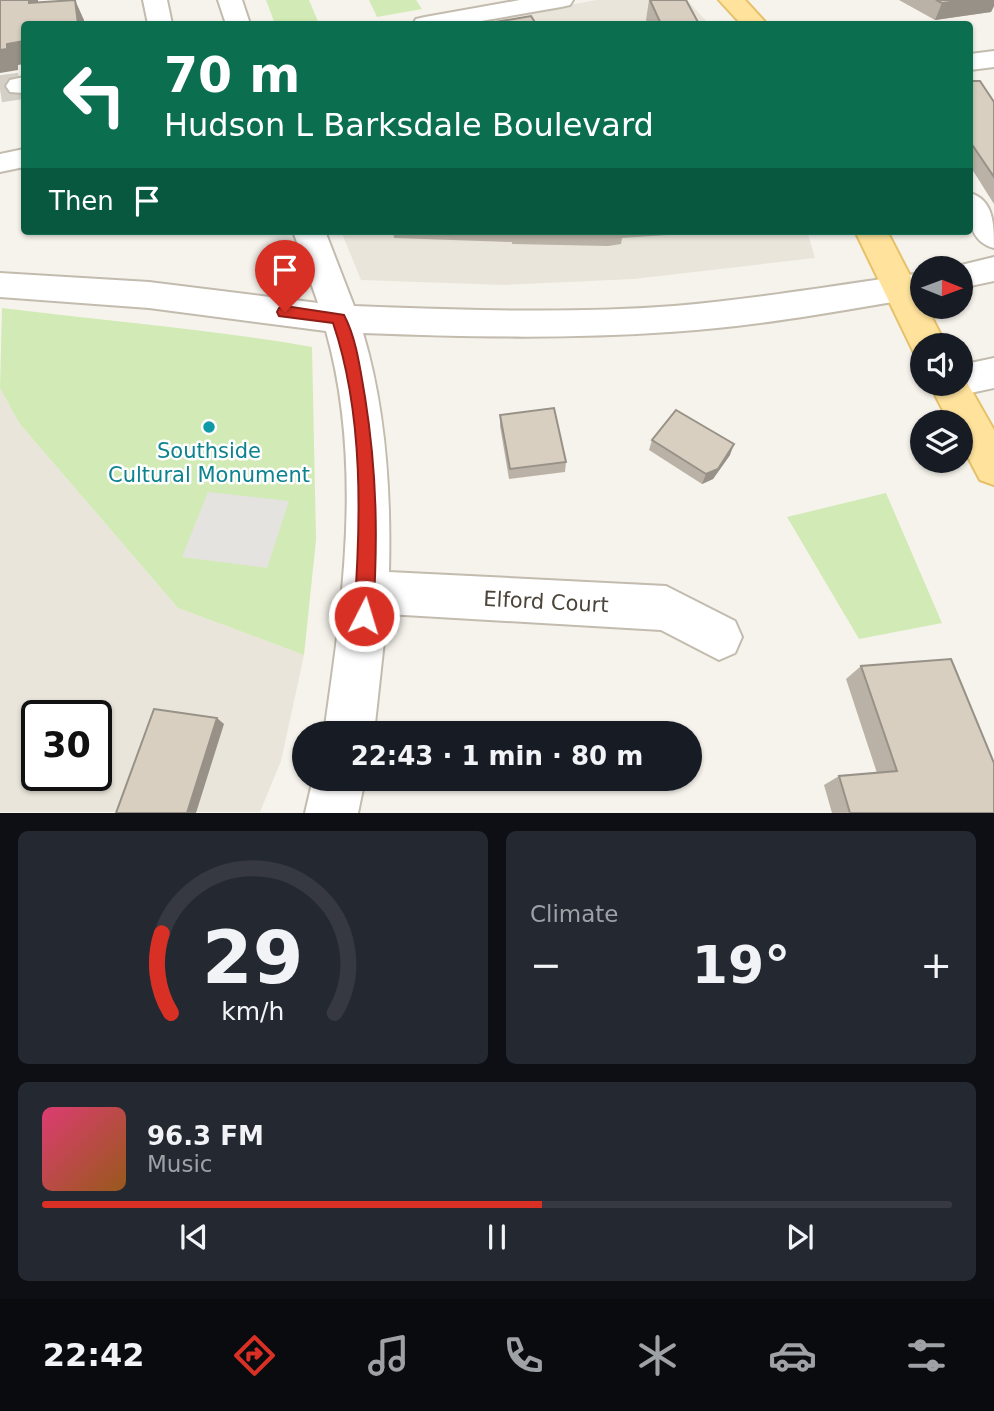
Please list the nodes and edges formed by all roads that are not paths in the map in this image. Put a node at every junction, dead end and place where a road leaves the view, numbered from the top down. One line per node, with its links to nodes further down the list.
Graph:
1 (155, 0): 5 (street)
2 (230, 0): 6 (street)
3 (561, 0): 7 (street)
4 (731, 0): 8 (main road)
5 (159, 21)
6 (237, 21)
7 (442, 21)
8 (752, 21)
9 (994, 59): 10 (street)
10 (973, 62)
11 (21, 159): 12 (street)
12 (0, 163)
13 (973, 189): 16 (street)
14 (310, 235): 22 (street)
15 (874, 235): 20 (main road)
16 (994, 237)
17 (994, 269): 18 (street)
18 (973, 273)
19 (0, 285): 22 (street)
20 (910, 287)
21 (910, 288): 22 (street)
22 (339, 318): 27 (street)
23 (994, 373): 24 (street)
24 (973, 377)
25 (955, 396): 26 (main road)
26 (994, 468)
27 (367, 592): 28 (street, Elford Court); 29 (street)
28 (719, 637)
29 (351, 721)
30 (336, 791): 31 (street)
31 (331, 813)

